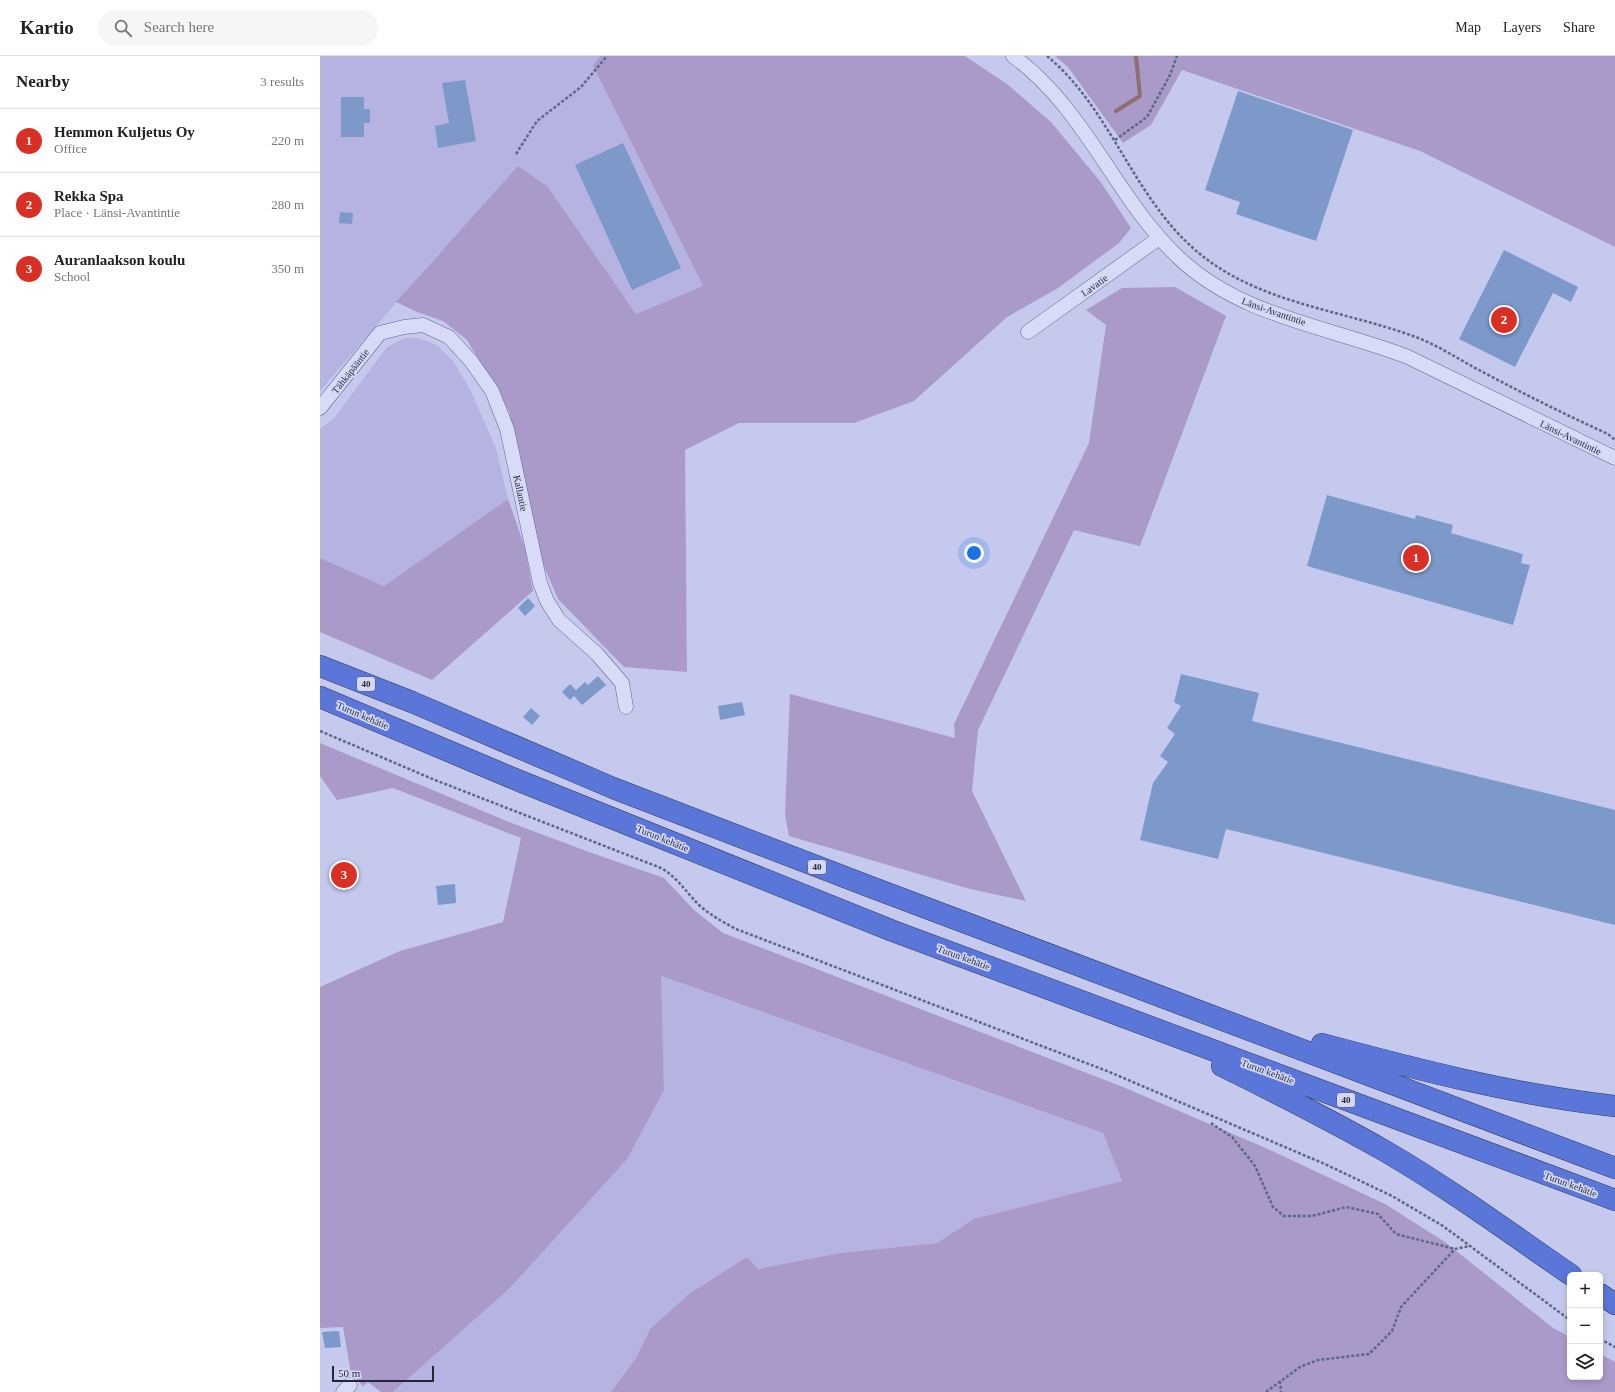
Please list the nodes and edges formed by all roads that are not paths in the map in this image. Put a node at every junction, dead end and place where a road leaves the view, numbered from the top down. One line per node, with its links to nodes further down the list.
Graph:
1 (1013, 56): 2 (street, Länsi-Avantintie)
2 (1160, 238): 3 (street, Lavatie); 6 (street, Länsi-Avantintie)
3 (1028, 332)
4 (380, 333): 5 (street, Tähkäpääntie); 11 (street, Kallantie)
5 (320, 408)
6 (1615, 458)
7 (320, 653): 10 (highway)
8 (320, 666): 10 (highway, 40)
9 (320, 697): 12 (highway, Turun kehätie / 40)
10 (412, 702): 13 (highway, 40)
11 (626, 707)
12 (1078, 999): 16 (highway, Turun kehätie / 40); 17 (highway)
13 (1226, 1020): 14 (highway); 15 (highway, 40)
14 (1615, 1106)
15 (1615, 1168)
16 (1615, 1200)
17 (1567, 1272)
18 (1603, 1296): 19 (highway)
19 (1615, 1304)

